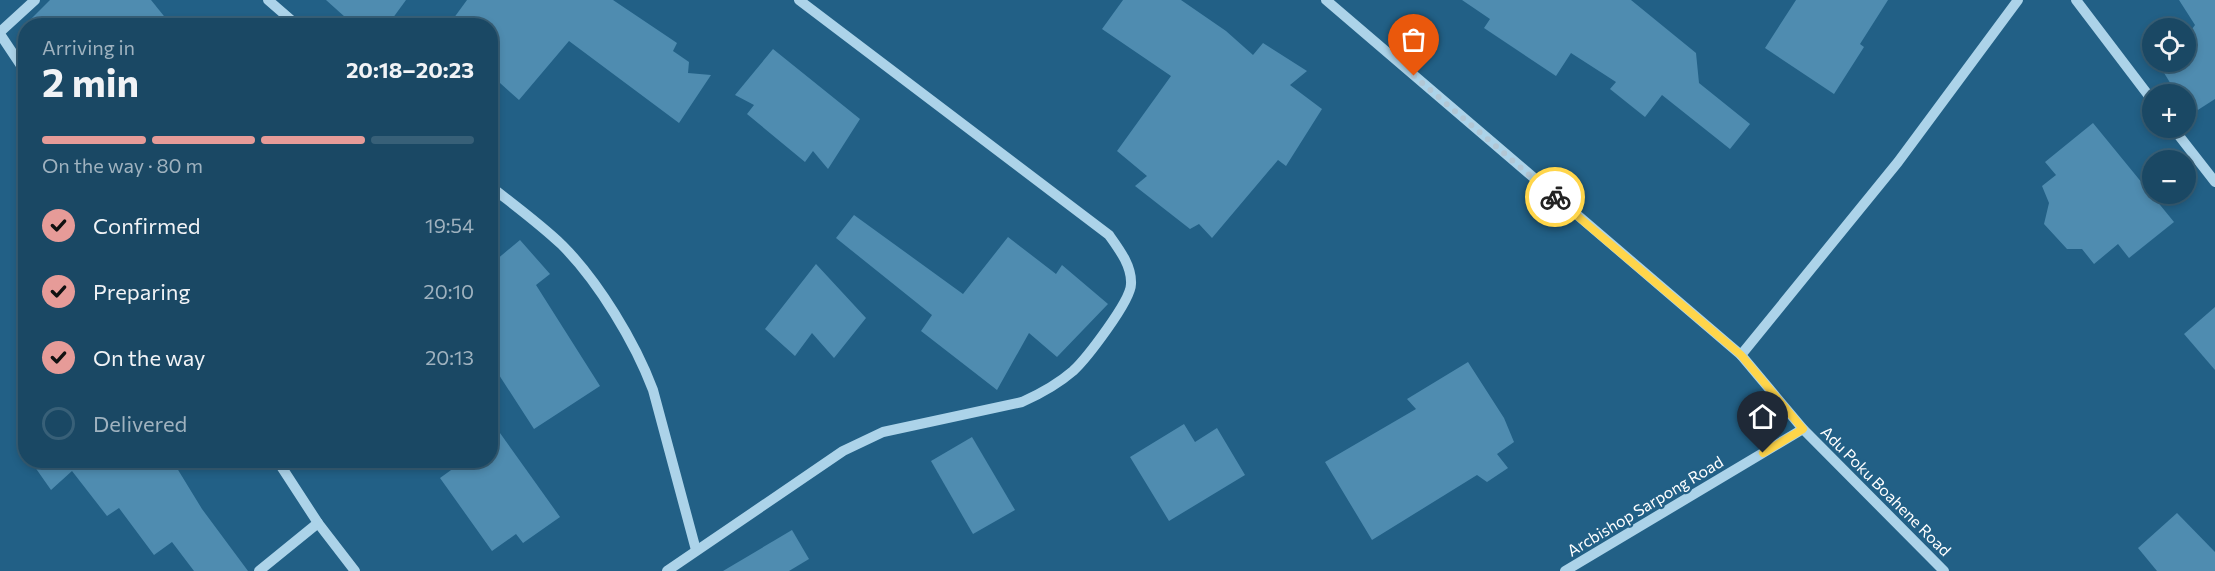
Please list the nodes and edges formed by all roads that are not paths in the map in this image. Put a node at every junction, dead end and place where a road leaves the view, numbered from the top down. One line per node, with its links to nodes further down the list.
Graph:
1 (35, 0): 8 (street)
2 (268, 0): 7 (street)
3 (799, 0): 18 (street)
4 (1326, 0): 14 (street, Adu Poku Boahene Road)
5 (2018, 0): 14 (street)
6 (2076, 0): 10 (street)
7 (289, 18)
8 (0, 33): 9 (street)
9 (18, 61)
10 (2142, 87)
11 (2181, 138): 12 (street)
12 (2215, 182)
13 (498, 193): 18 (street)
14 (1741, 355): 15 (street, Adu Poku Boahene Road)
15 (1803, 429): 22 (street, Arcbishop Sarpong Road); 23 (street, Adu Poku Boahene Road)
16 (282, 468): 17 (street)
17 (318, 523): 19 (street); 20 (street)
18 (696, 550): 21 (street)
19 (259, 571)
20 (355, 571)
21 (667, 571)
22 (1565, 571)
23 (1944, 571)

